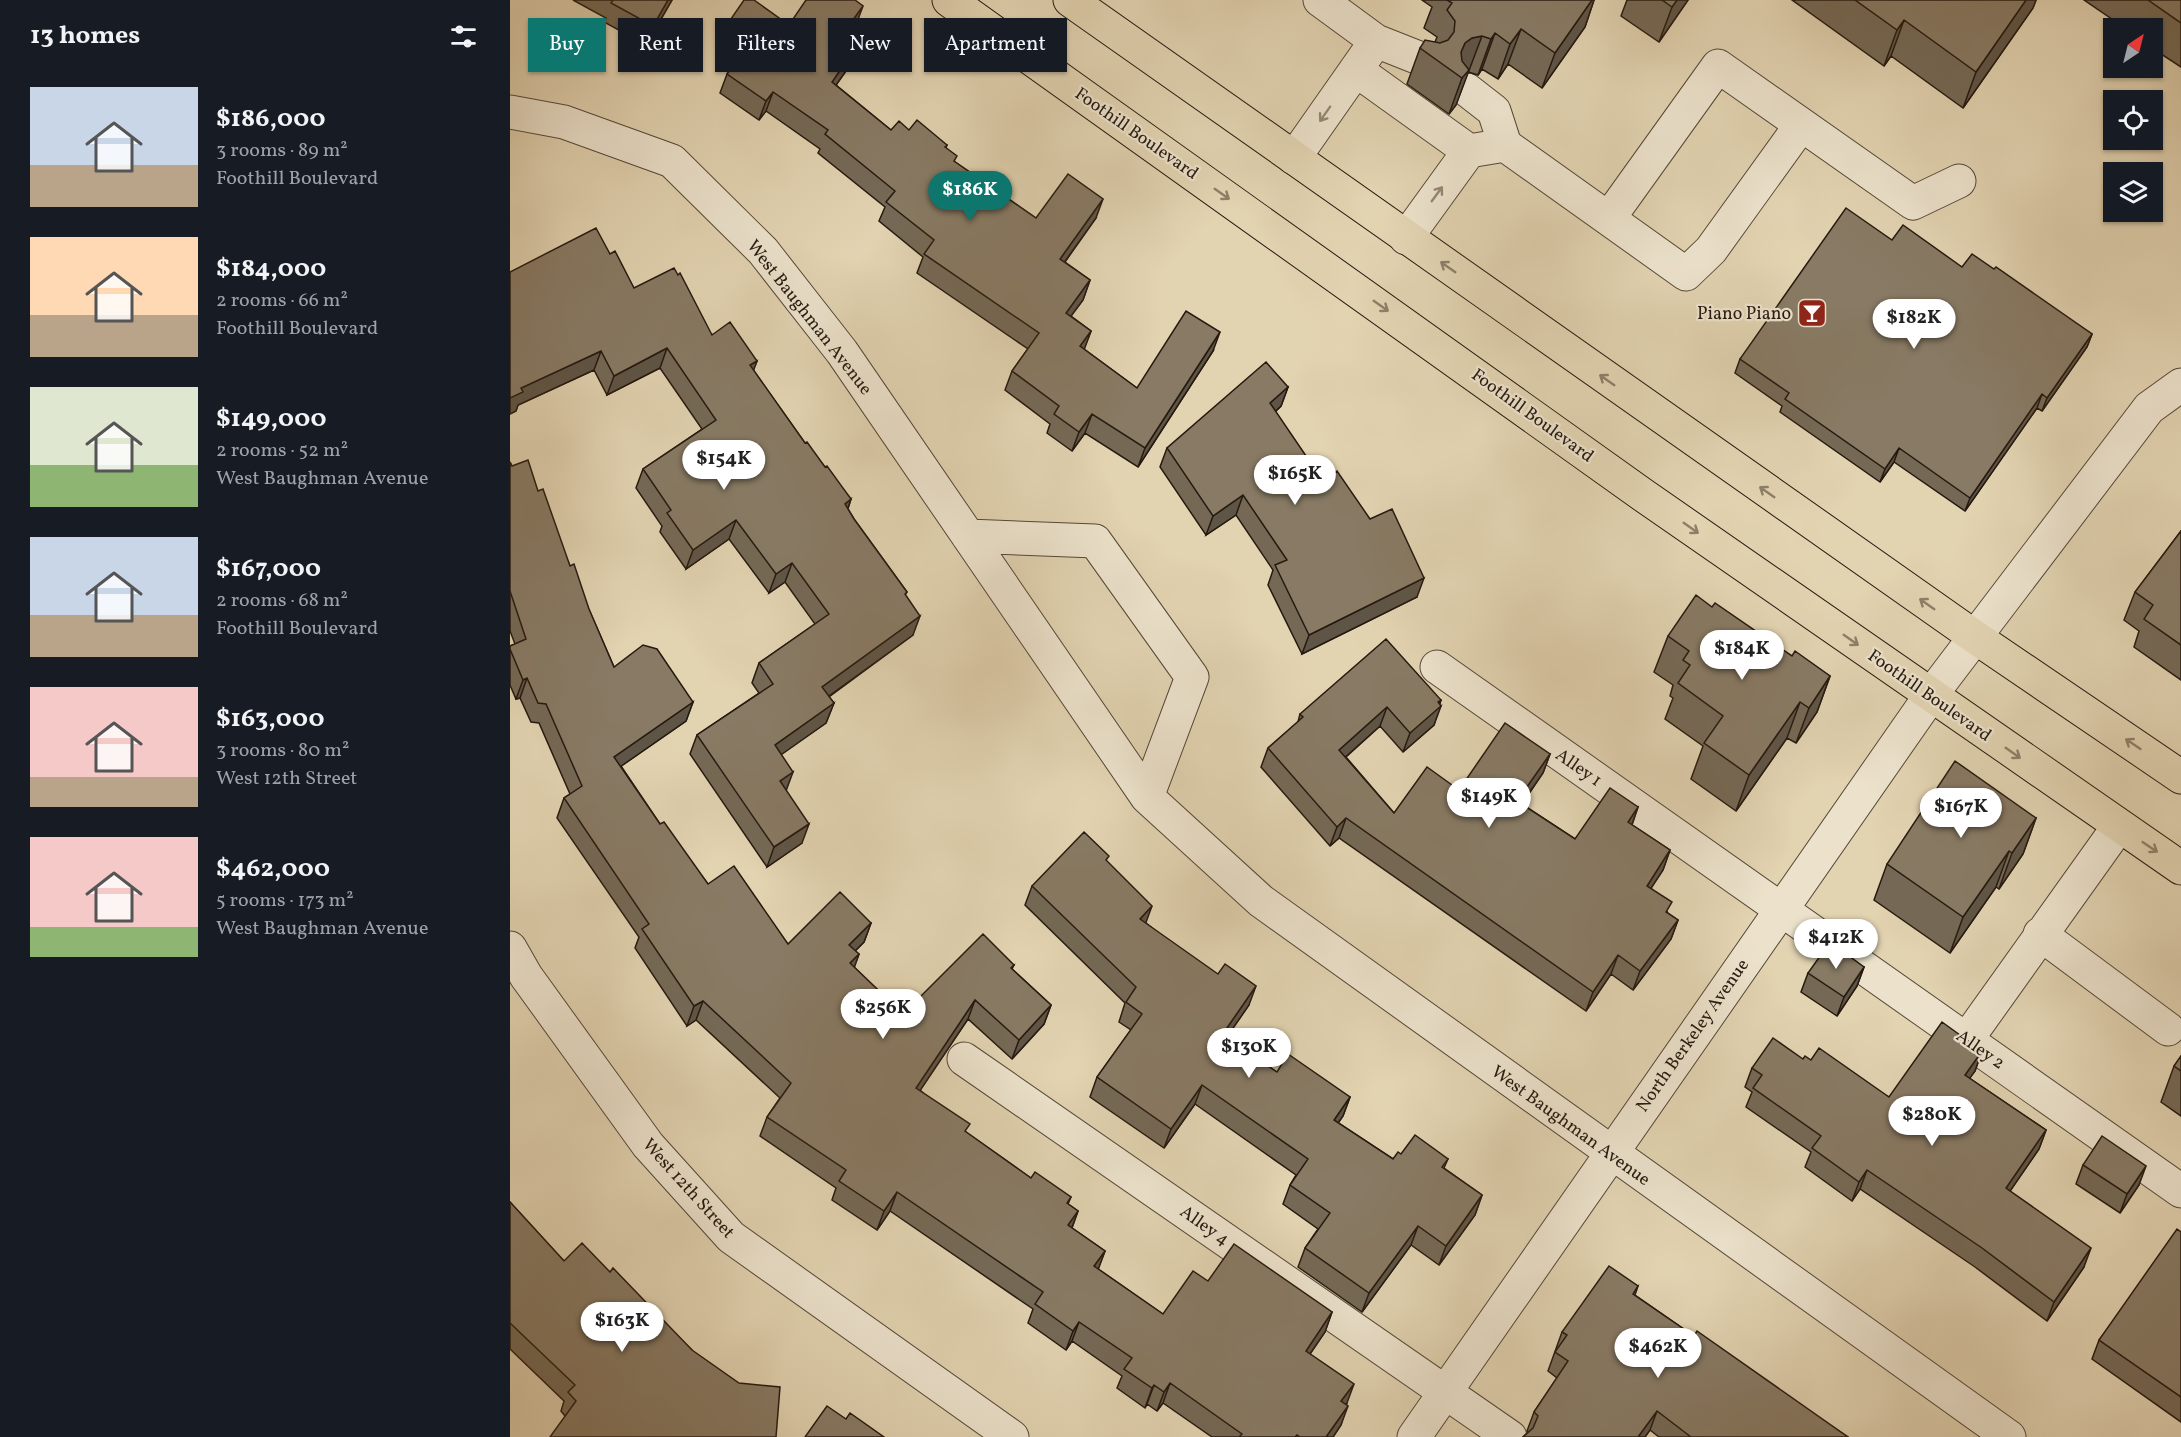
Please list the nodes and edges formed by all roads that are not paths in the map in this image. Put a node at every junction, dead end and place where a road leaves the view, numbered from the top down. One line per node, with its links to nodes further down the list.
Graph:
1 (1070, 0): 12 (main road)
2 (1320, 0): 4 (street)
3 (951, 1): 20 (main road, Foothill Boulevard, one-way to 20)
4 (1376, 41): 5 (street); 6 (street)
5 (1424, 60)
6 (1356, 70): 11 (street); 12 (street, one-way to 12)
7 (1467, 90): 10 (street)
8 (510, 112): 17 (street, West Baughman Avenue)
9 (1801, 125): 13 (street); 14 (street); 14 (street)
10 (1505, 145): 11 (street); 14 (street)
11 (1469, 151): 15 (street, one-way to 11)
12 (1294, 158): 15 (main road)
13 (1959, 182)
14 (1609, 218)
15 (1406, 238): 18 (main road, one-way to 15)
16 (2181, 385): 18 (street, North Berkeley Avenue)
17 (968, 536): 22 (street, West Baughman Avenue); 22 (street)
18 (1975, 638): 20 (street, North Berkeley Avenue); 21 (main road, one-way to 18)
19 (1437, 667): 25 (street, Alley 1)
20 (1931, 695): 23 (main road, Foothill Boulevard, one-way to 23); 25 (street, North Berkeley Avenue)
21 (2181, 777)
22 (1147, 797): 31 (street, West Baughman Avenue)
23 (2119, 826): 24 (main road, Foothill Boulevard, one-way to 24); 26 (street)
24 (2181, 868)
25 (1780, 909): 29 (street, Alley 2); 31 (street, North Berkeley Avenue)
26 (2040, 934): 28 (street); 29 (street)
27 (510, 948): 34 (street, West 12th Street)
28 (2168, 1029)
29 (1968, 1039): 32 (street, Alley 2)
30 (964, 1059): 33 (street, Alley 4)
31 (1610, 1153): 33 (street, North Berkeley Avenue); 37 (street, West Baughman Avenue)
32 (2181, 1191)
33 (1446, 1392): 35 (street, North Berkeley Avenue); 36 (street, Alley 4)
34 (1012, 1437)
35 (1414, 1437)
36 (1510, 1437)
37 (2009, 1437)

